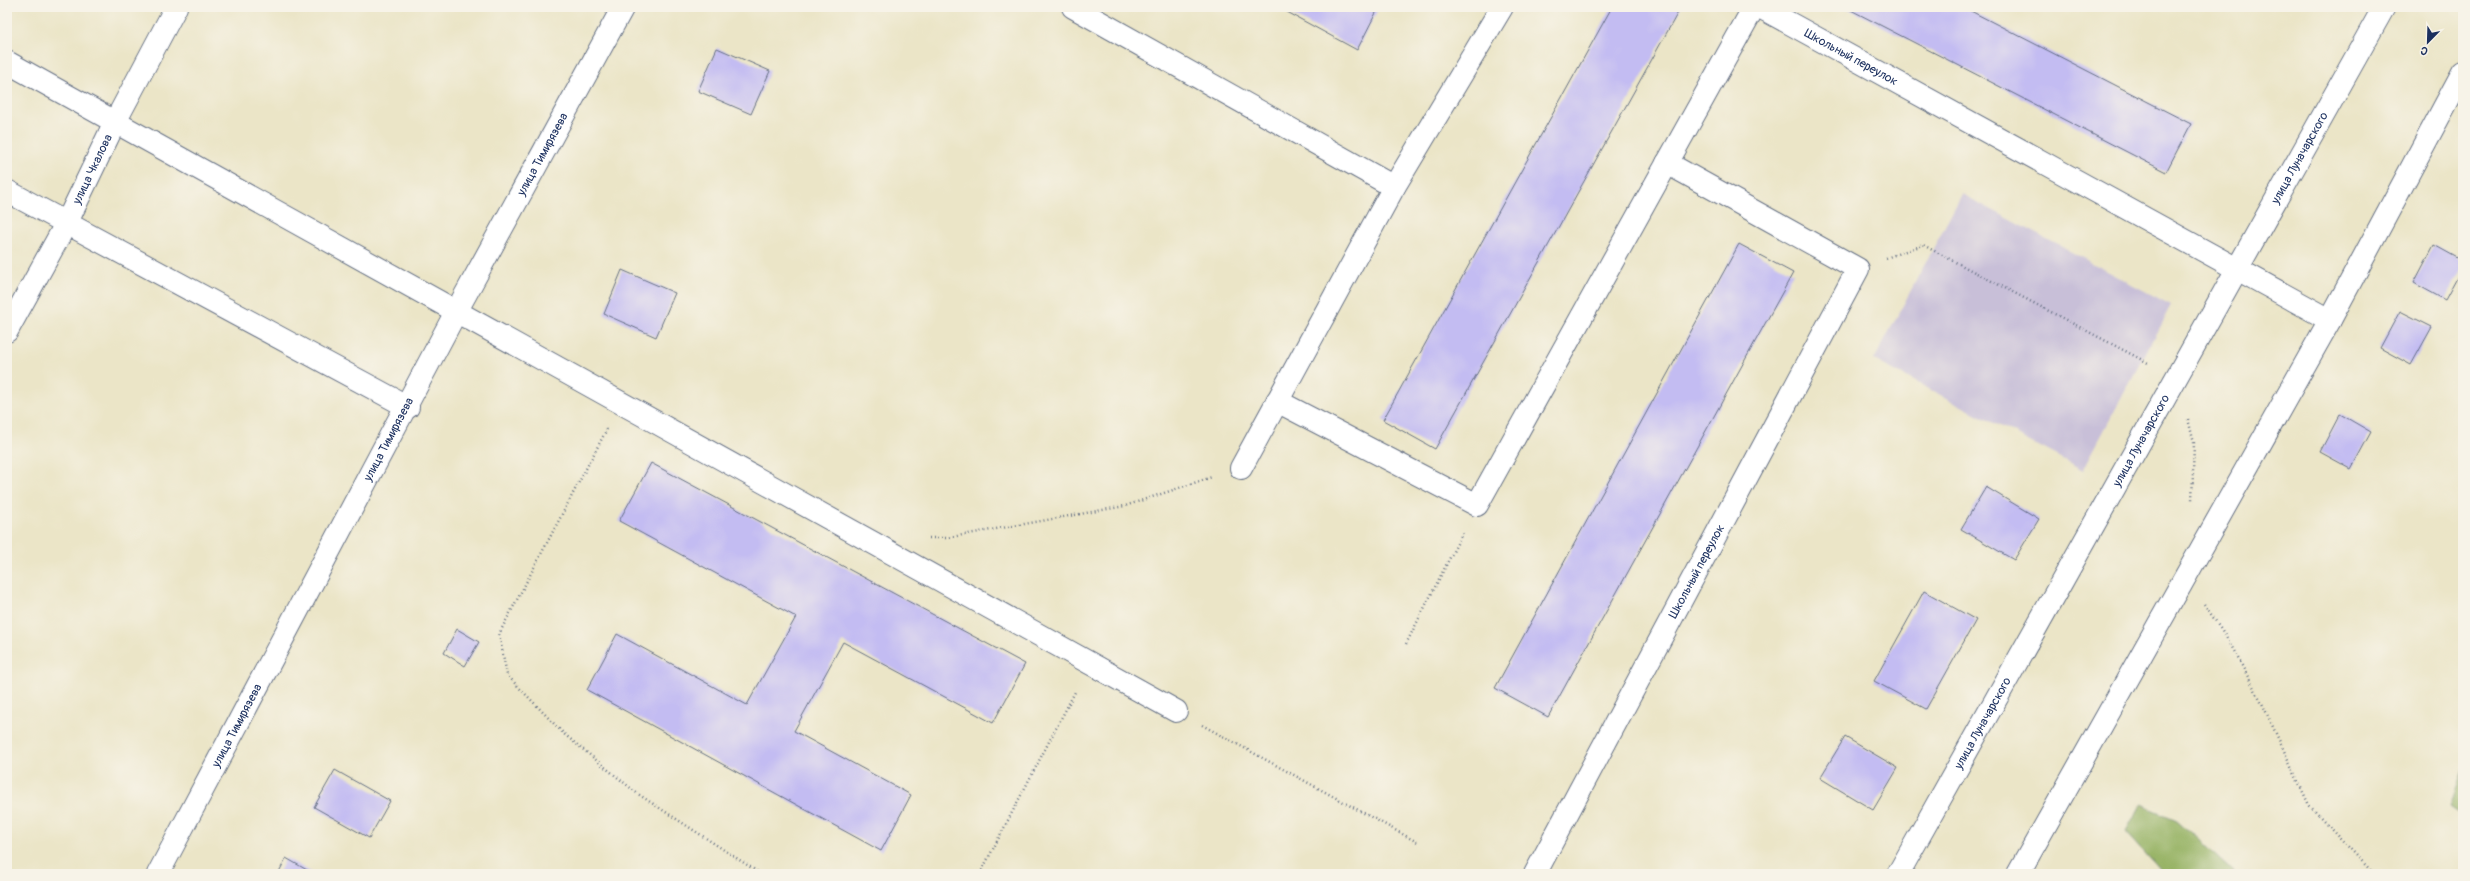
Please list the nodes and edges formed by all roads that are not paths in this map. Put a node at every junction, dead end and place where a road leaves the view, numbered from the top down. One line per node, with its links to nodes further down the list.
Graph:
1 (176, 7): 10 (street, улица Чкалова)
2 (623, 7): 16 (street, улица Тимирязева)
3 (1073, 7): 12 (street)
4 (1502, 7): 12 (street)
5 (1754, 7): 11 (street)
6 (1760, 7): 15 (street, Школьный переулок)
7 (2384, 7): 15 (street, улица Луначарского)
8 (7, 62): 10 (street)
9 (2463, 72): 17 (street)
10 (115, 122): 14 (street, улица Чкалова); 16 (street)
11 (1666, 163): 19 (street); 24 (street, Школьный переулок)
12 (1394, 187): 19 (street)
13 (7, 191): 14 (street)
14 (67, 222): 18 (street, улица Чкалова); 20 (street)
15 (2238, 269): 17 (street, Школьный переулок); 25 (street, улица Луначарского)
16 (457, 310): 20 (street, улица Тимирязева); 22 (street)
17 (2330, 320): 26 (street)
18 (7, 330)
19 (1277, 402): 21 (street)
20 (408, 406): 23 (street, улица Тимирязева)
21 (1241, 468)
22 (1176, 711)
23 (158, 874)
24 (1535, 874)
25 (1898, 874)
26 (2018, 874)

